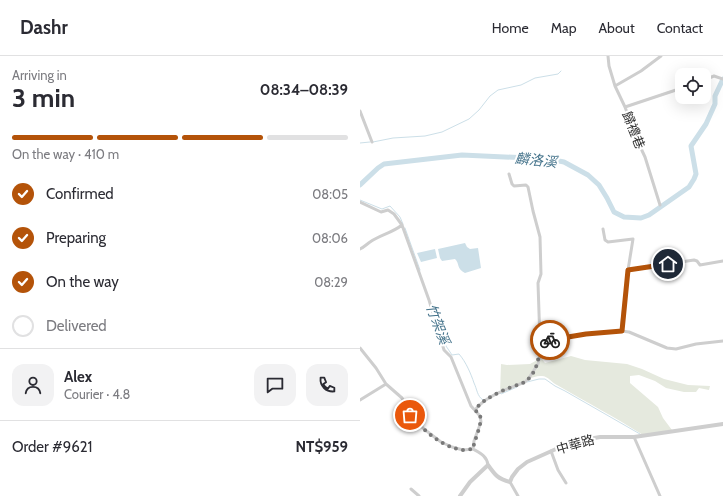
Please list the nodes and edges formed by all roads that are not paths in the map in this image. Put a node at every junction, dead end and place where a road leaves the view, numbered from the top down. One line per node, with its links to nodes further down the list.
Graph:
1 (608, 56): 5 (street, 歸禮巷)
2 (661, 56): 5 (street)
3 (711, 77): 4 (street)
4 (722, 78)
5 (615, 86): 7 (street, 歸禮巷)
6 (675, 90): 7 (street)
7 (625, 107): 12 (street, 歸禮巷)
8 (360, 111): 9 (street)
9 (372, 142)
10 (509, 174): 20 (street)
11 (360, 202): 13 (street)
12 (660, 204)
13 (402, 225): 15 (street); 24 (street)
14 (603, 229): 17 (street)
15 (360, 250)
16 (723, 261): 17 (street)
17 (628, 270): 18 (street)
18 (622, 331): 19 (street); 20 (street)
19 (723, 341)
20 (540, 342): 24 (street)
21 (360, 348): 22 (street)
22 (386, 384): 23 (street); 27 (street)
23 (360, 400)
24 (475, 410): 27 (street)
25 (723, 424): 26 (street, 中華路)
26 (634, 437): 28 (street, 中華路); 36 (street)
27 (473, 449): 29 (street)
28 (551, 451): 30 (street, 中華路); 31 (street)
29 (488, 465): 30 (street); 34 (street)
30 (510, 482): 35 (street)
31 (566, 483)
32 (411, 489): 33 (street)
33 (419, 496)
34 (461, 496)
35 (518, 496)
36 (660, 496)

